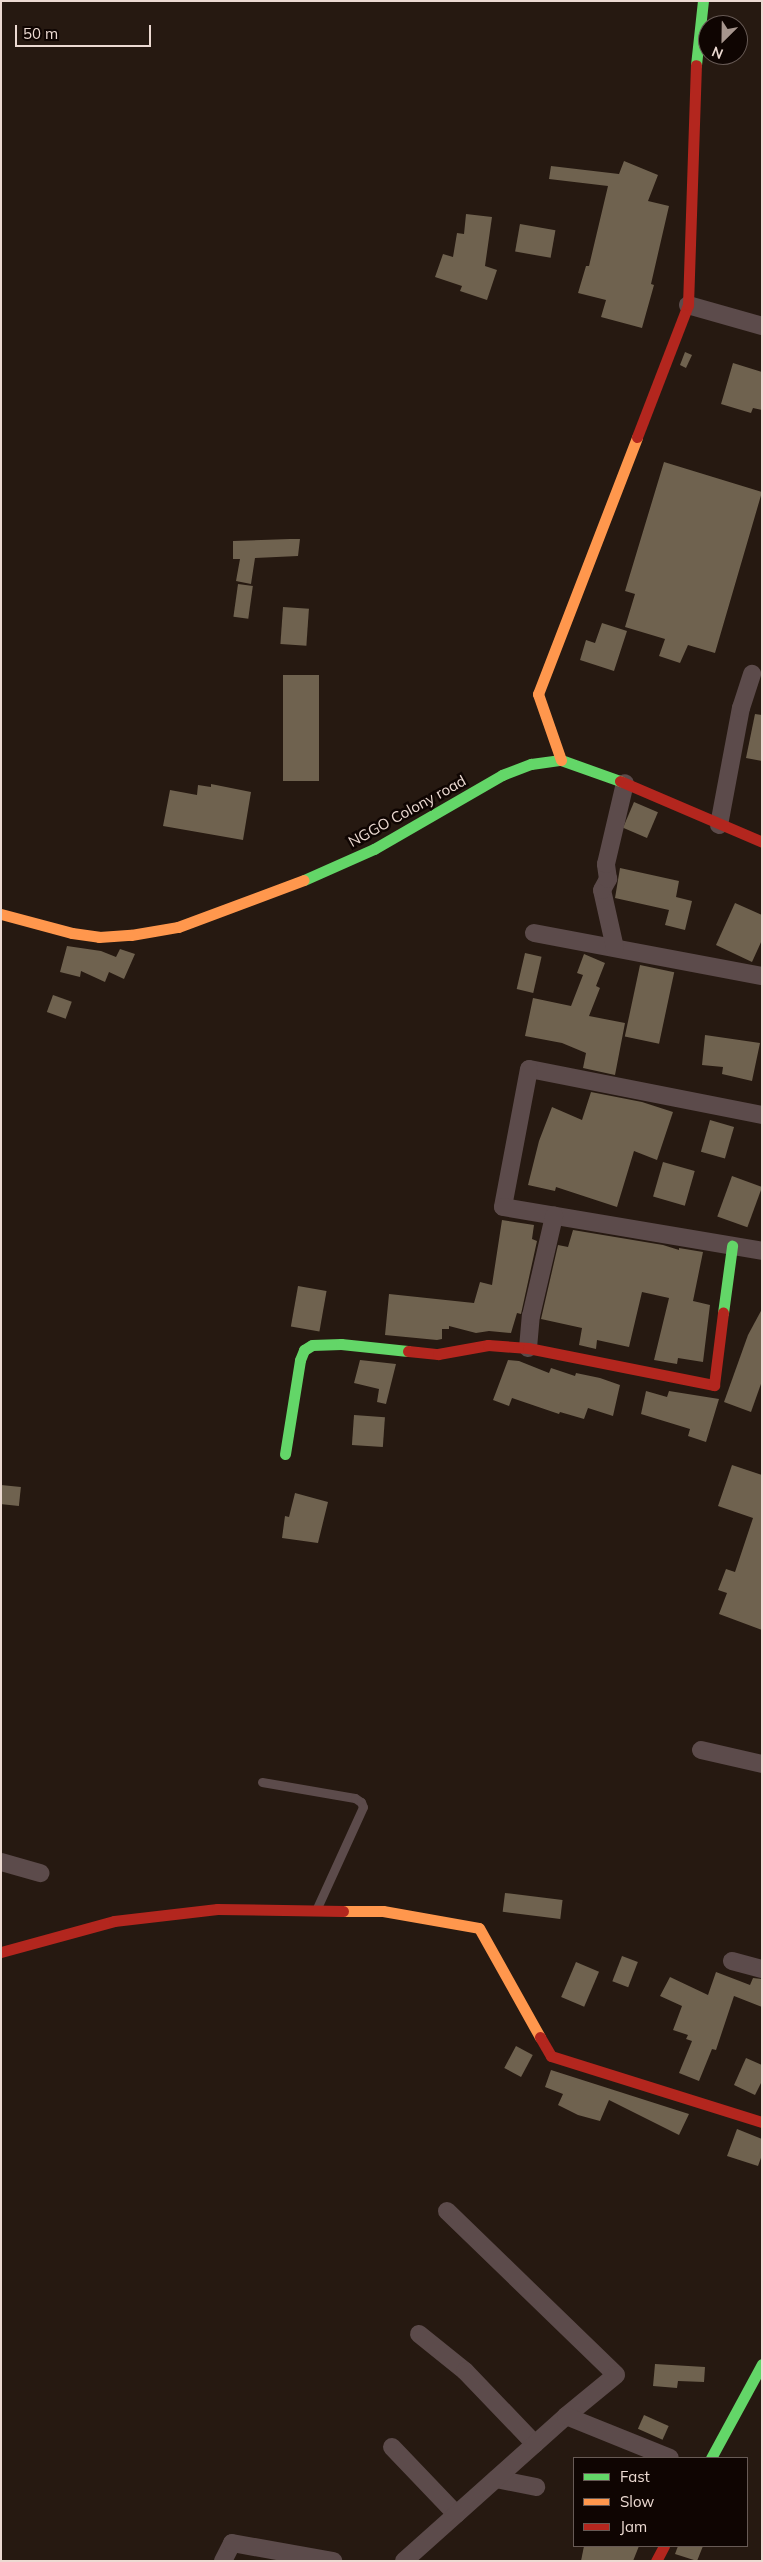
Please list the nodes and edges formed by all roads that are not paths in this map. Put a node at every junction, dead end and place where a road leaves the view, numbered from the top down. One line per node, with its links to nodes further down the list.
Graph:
1 (703, 1): 2 (street)
2 (688, 305): 3 (street); 5 (street)
3 (762, 326)
4 (752, 674): 7 (street)
5 (561, 760): 6 (street, NGGO Colony road); 9 (street, NGGO Colony road)
6 (625, 783): 7 (street, NGGO Colony road); 11 (street)
7 (719, 825): 8 (street, NGGO Colony road)
8 (762, 842)
9 (1, 914)
10 (534, 933): 11 (street)
11 (615, 948): 12 (street)
12 (762, 976)
13 (762, 1115): 14 (street)
14 (554, 1216): 15 (street); 17 (street)
15 (732, 1246): 16 (street); 17 (street)
16 (762, 1251)
17 (528, 1348): 18 (street)
18 (286, 1454)
19 (700, 1750): 20 (street)
20 (762, 1764)
21 (262, 1782): 24 (lane)
22 (1, 1862): 23 (street)
23 (40, 1873)
24 (315, 1910): 25 (street); 28 (street)
25 (1, 1952)
26 (732, 1961): 27 (street)
27 (762, 1969)
28 (762, 2122)
29 (447, 2211): 32 (street)
30 (419, 2334): 33 (street)
31 (762, 2364): 36 (street)
32 (566, 2416): 33 (street); 35 (street)
33 (535, 2444): 37 (street)
34 (392, 2447): 39 (street)
35 (668, 2457)
36 (711, 2457)
37 (496, 2479): 38 (street); 39 (street)
38 (536, 2487)
39 (456, 2514): 43 (street)
40 (663, 2547): 44 (street)
41 (223, 2561): 42 (street)
42 (333, 2561)
43 (404, 2561)
44 (656, 2561)

